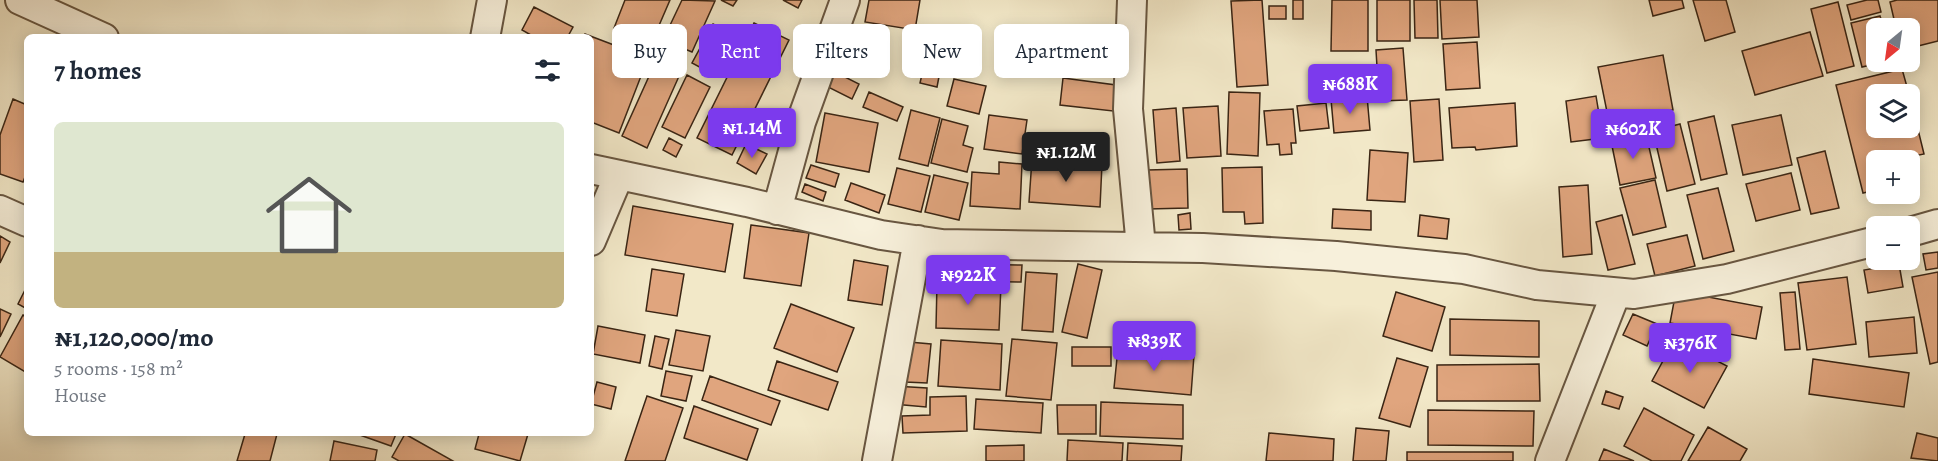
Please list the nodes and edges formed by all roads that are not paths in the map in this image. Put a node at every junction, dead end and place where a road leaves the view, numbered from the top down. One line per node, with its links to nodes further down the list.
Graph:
1 (20, 0): 5 (street)
2 (492, 0): 6 (street)
3 (845, 0): 10 (street)
4 (1132, 0): 17 (street)
5 (95, 34)
6 (487, 34)
7 (594, 170): 8 (street)
8 (619, 175): 10 (street); 14 (street)
9 (0, 210): 11 (street)
10 (777, 210): 15 (street)
11 (24, 221)
12 (1938, 224): 13 (street)
13 (1920, 229)
14 (594, 235)
15 (918, 240): 17 (street); 19 (street)
16 (1866, 244): 18 (street)
17 (1141, 247): 18 (street)
18 (1616, 293): 20 (street)
19 (877, 461)
20 (1550, 461)

